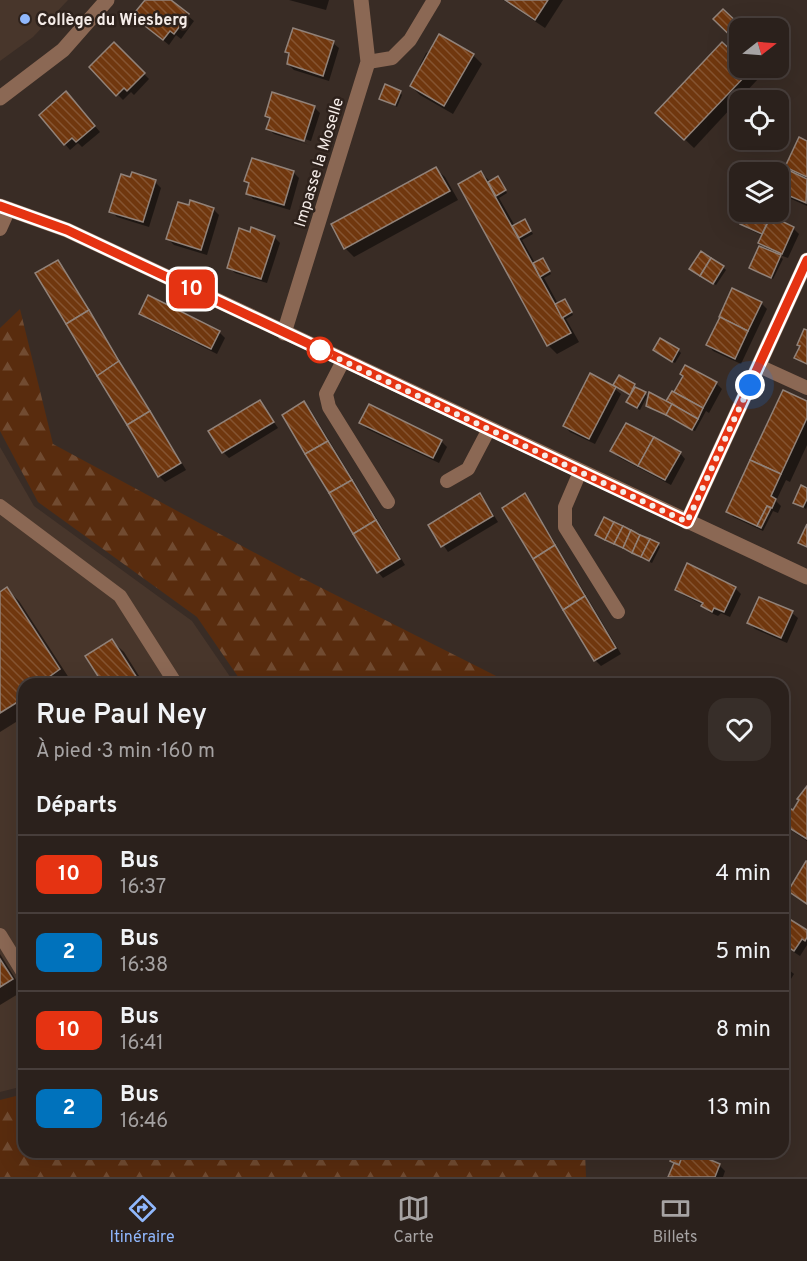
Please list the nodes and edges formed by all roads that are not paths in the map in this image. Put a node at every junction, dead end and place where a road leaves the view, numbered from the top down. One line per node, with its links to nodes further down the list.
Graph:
1 (107, 0): 5 (street)
2 (361, 0): 4 (street, Impasse la Moselle)
3 (434, 0): 4 (lane)
4 (368, 62): 9 (street, Impasse la Moselle)
5 (0, 98)
6 (4, 208): 7 (lane); 9 (street)
7 (0, 229)
8 (807, 260): 11 (street)
9 (284, 333): 10 (street)
10 (343, 361): 13 (street); 16 (lane)
11 (759, 366): 12 (lane); 18 (street)
12 (807, 388)
13 (489, 429): 14 (street); 15 (lane)
14 (580, 472): 18 (street); 20 (lane)
15 (447, 481)
16 (388, 502)
17 (0, 506): 21 (lane)
18 (687, 522): 19 (street)
19 (807, 577)
20 (618, 612)
21 (172, 678)
22 (0, 935): 23 (lane)
23 (18, 956)

